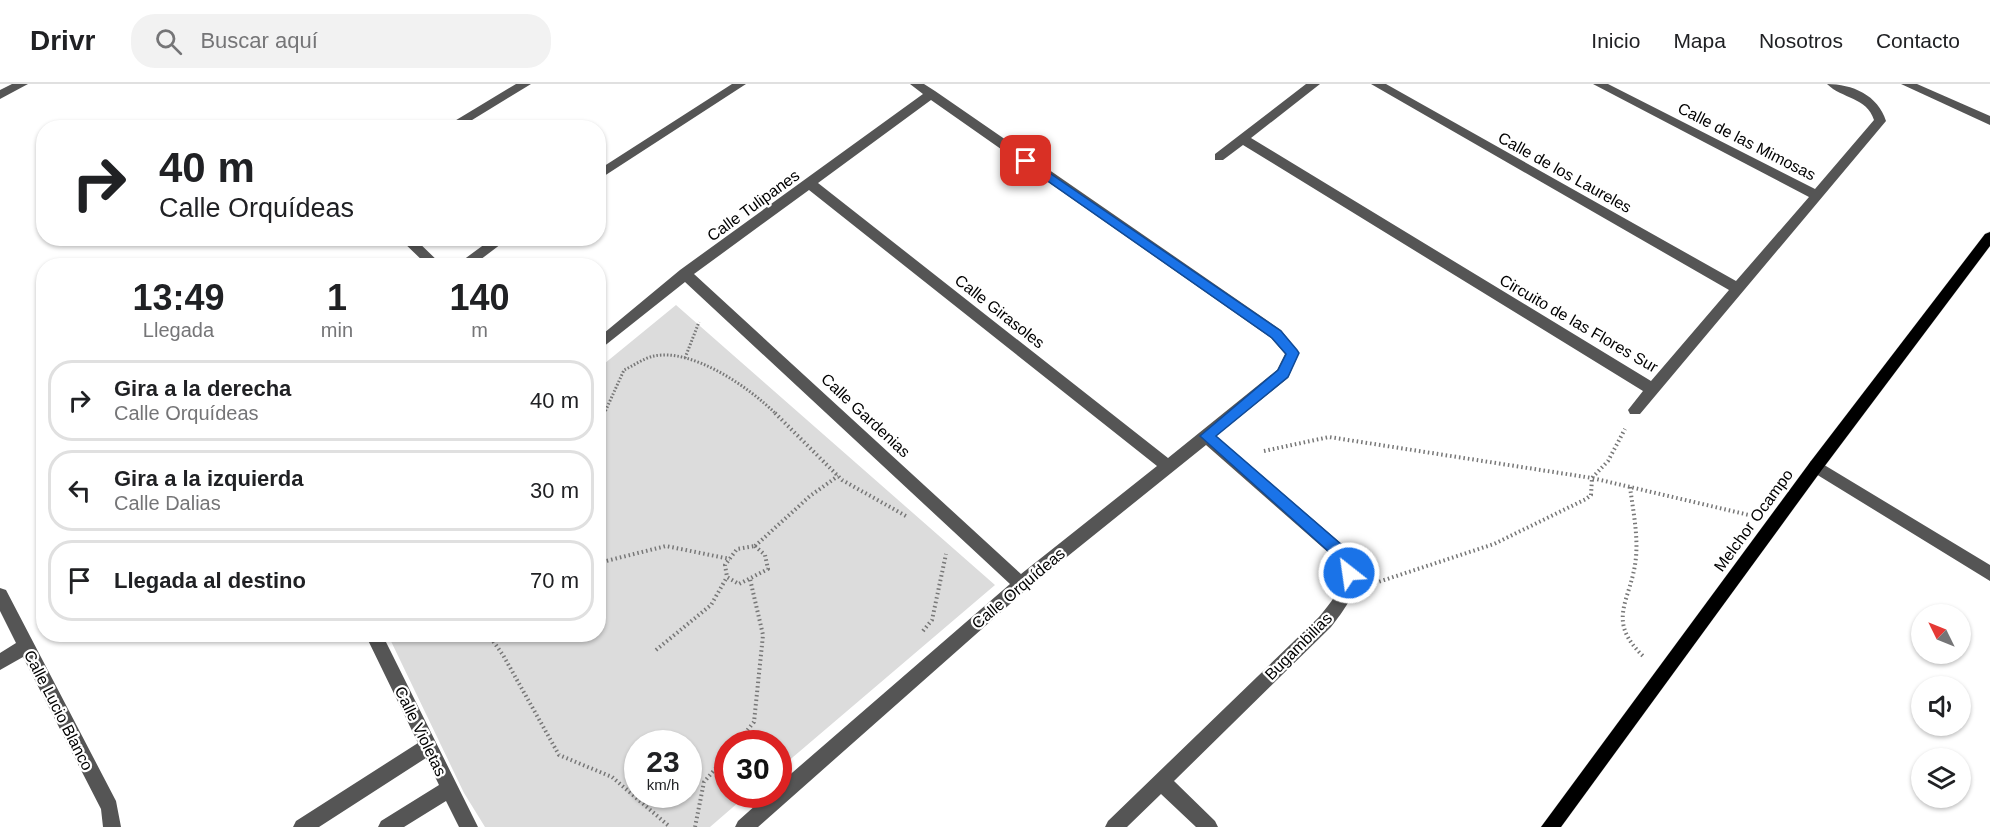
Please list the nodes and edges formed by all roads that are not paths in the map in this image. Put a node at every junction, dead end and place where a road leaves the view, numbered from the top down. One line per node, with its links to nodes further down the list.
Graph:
1 (22, 84): 11 (street)
2 (525, 84): 12 (street)
3 (740, 84): 16 (street)
4 (916, 84): 10 (street)
5 (1314, 84): 14 (street)
6 (1377, 84): 25 (street, Calle de los Laureles)
7 (1599, 84): 18 (street, Calle de las Mimosas)
8 (1833, 84): 18 (street, Circuito de las Flores Sur)
9 (1907, 84): 13 (street)
10 (930, 94): 17 (street, Calle Tulipanes); 29 (street, Calle Orquídeas)
11 (0, 95)
12 (462, 120)
13 (1990, 121)
14 (1243, 139): 15 (street); 27 (street, Circuito de las Flores Sur)
15 (1219, 157)
16 (606, 171)
17 (810, 184): 24 (street, Calle Tulipanes); 30 (street, Calle Girasoles)
18 (1816, 195): 25 (street, Circuito de las Flores Sur)
19 (1990, 237): 31 (main road, Melchor Ocampo)
20 (414, 246): 22 (street)
21 (491, 246): 23 (street)
22 (428, 258)
23 (473, 258)
24 (685, 274): 26 (street, Calle Tulipanes); 33 (street, Calle Gardenias)
25 (1737, 288): 27 (street, Circuito de las Flores Sur)
26 (606, 339)
27 (1652, 389): 28 (street)
28 (1635, 410)
29 (1206, 436): 30 (street, Calle Orquídeas); 39 (street, Bugambilias)
30 (1167, 466): 33 (street, Calle Orquídeas)
31 (1816, 466): 32 (street); 48 (main road, Melchor Ocampo)
32 (1990, 574)
33 (1021, 584): 45 (street, Calle Orquídeas)
34 (0, 595): 36 (street, Calle Lucio Blanco)
35 (378, 642): 38 (street, Calle Violetas)
36 (26, 646): 37 (street); 41 (street, Calle Lucio Blanco)
37 (0, 662)
38 (429, 746): 40 (street, Calle Violetas); 42 (street)
39 (1160, 780): 46 (street, Bugambilias); 47 (street)
40 (450, 788): 43 (street); 44 (street, Calle Violetas)
41 (112, 827)
42 (302, 827)
43 (387, 827)
44 (469, 827)
45 (744, 827)
46 (1114, 827)
47 (1209, 827)
48 (1550, 827)

